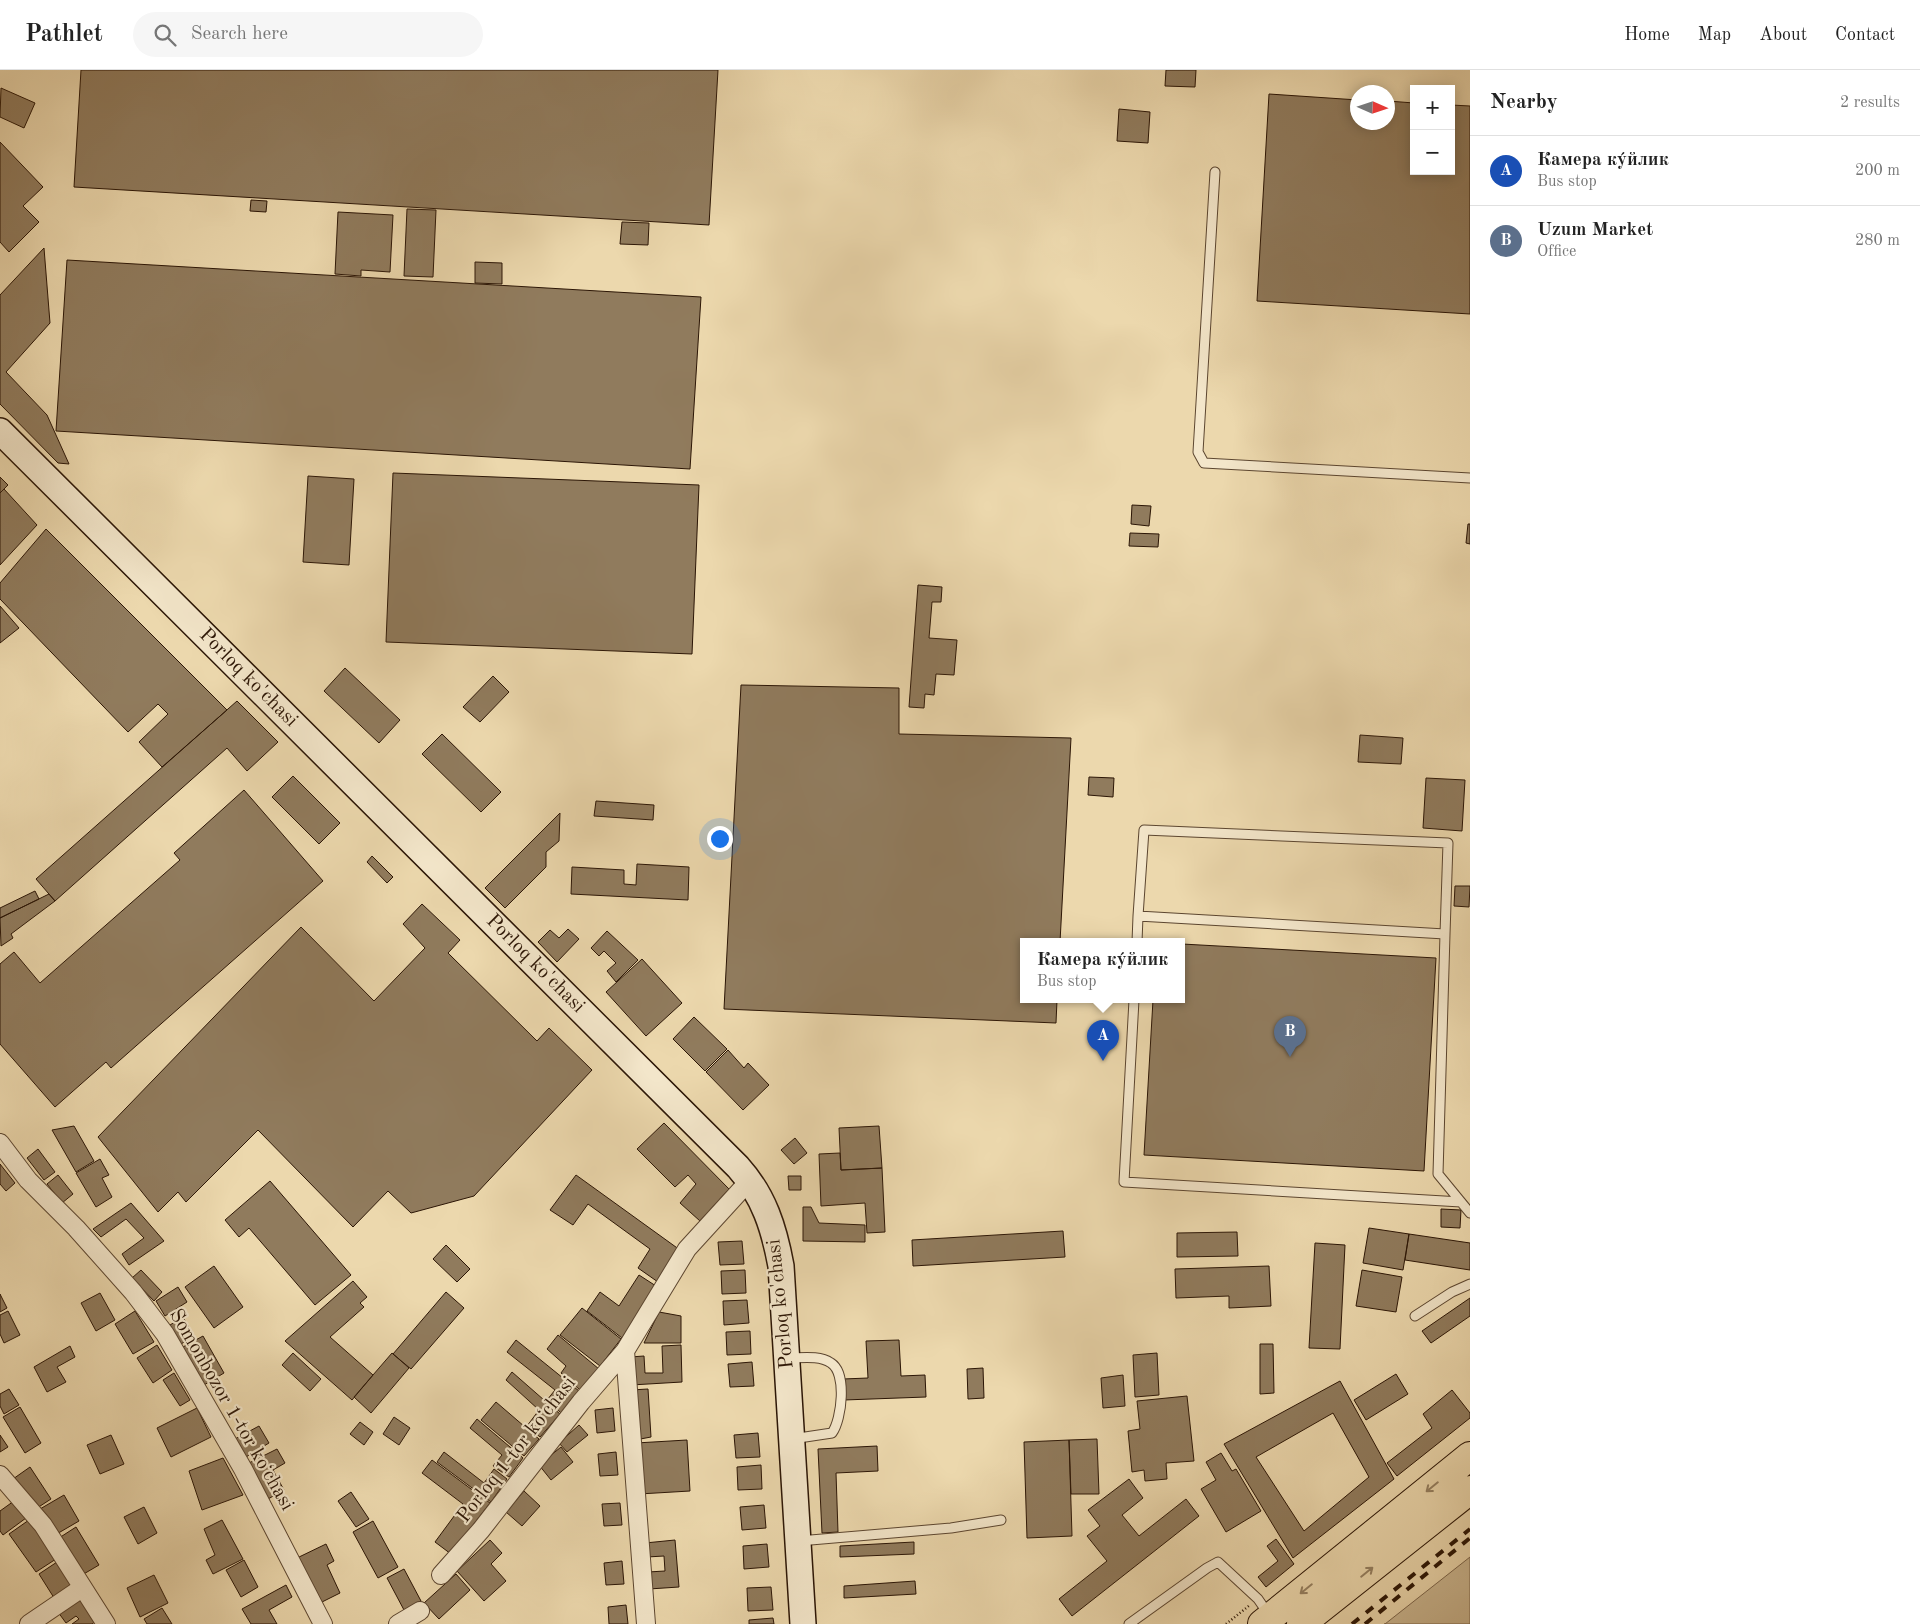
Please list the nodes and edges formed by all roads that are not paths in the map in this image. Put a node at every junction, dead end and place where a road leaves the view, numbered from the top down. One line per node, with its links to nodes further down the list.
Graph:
1 (1215, 172): 3 (lane)
2 (0, 431): 9 (main road, Porloq ko'chasi)
3 (1470, 478)
4 (1138, 916): 5 (lane); 5 (lane); 6 (lane)
5 (1446, 934): 10 (lane)
6 (1137, 938)
7 (1134, 1003): 10 (lane)
8 (0, 1143): 28 (street, Somonbozor 1-tor koʻchasi)
9 (750, 1180): 14 (street, Porloq 1-tor koʻchasi); 15 (main road, Porloq ko'chasi)
10 (1461, 1202): 11 (lane)
11 (1470, 1213)
12 (1470, 1284): 13 (lane)
13 (1416, 1316)
14 (625, 1351): 22 (street, Porloq 1-tor koʻchasi); 30 (street)
15 (787, 1358): 16 (main road, Porloq ko'chasi); 16 (lane)
16 (792, 1439): 21 (main road, Porloq ko'chasi)
17 (1470, 1456): 25 (highway, one-way to 25)
18 (0, 1475): 23 (street)
19 (1470, 1490): 33 (highway, one-way to 19)
20 (1001, 1520): 21 (lane)
21 (798, 1541): 31 (main road, Porloq ko'chasi)
22 (441, 1575)
23 (82, 1588): 26 (street); 27 (street)
24 (420, 1611): 29 (street)
25 (1266, 1621): 32 (lane)
26 (29, 1624)
27 (106, 1624)
28 (323, 1624)
29 (398, 1624)
30 (646, 1624)
31 (803, 1624)
32 (1129, 1624)
33 (1301, 1624)

